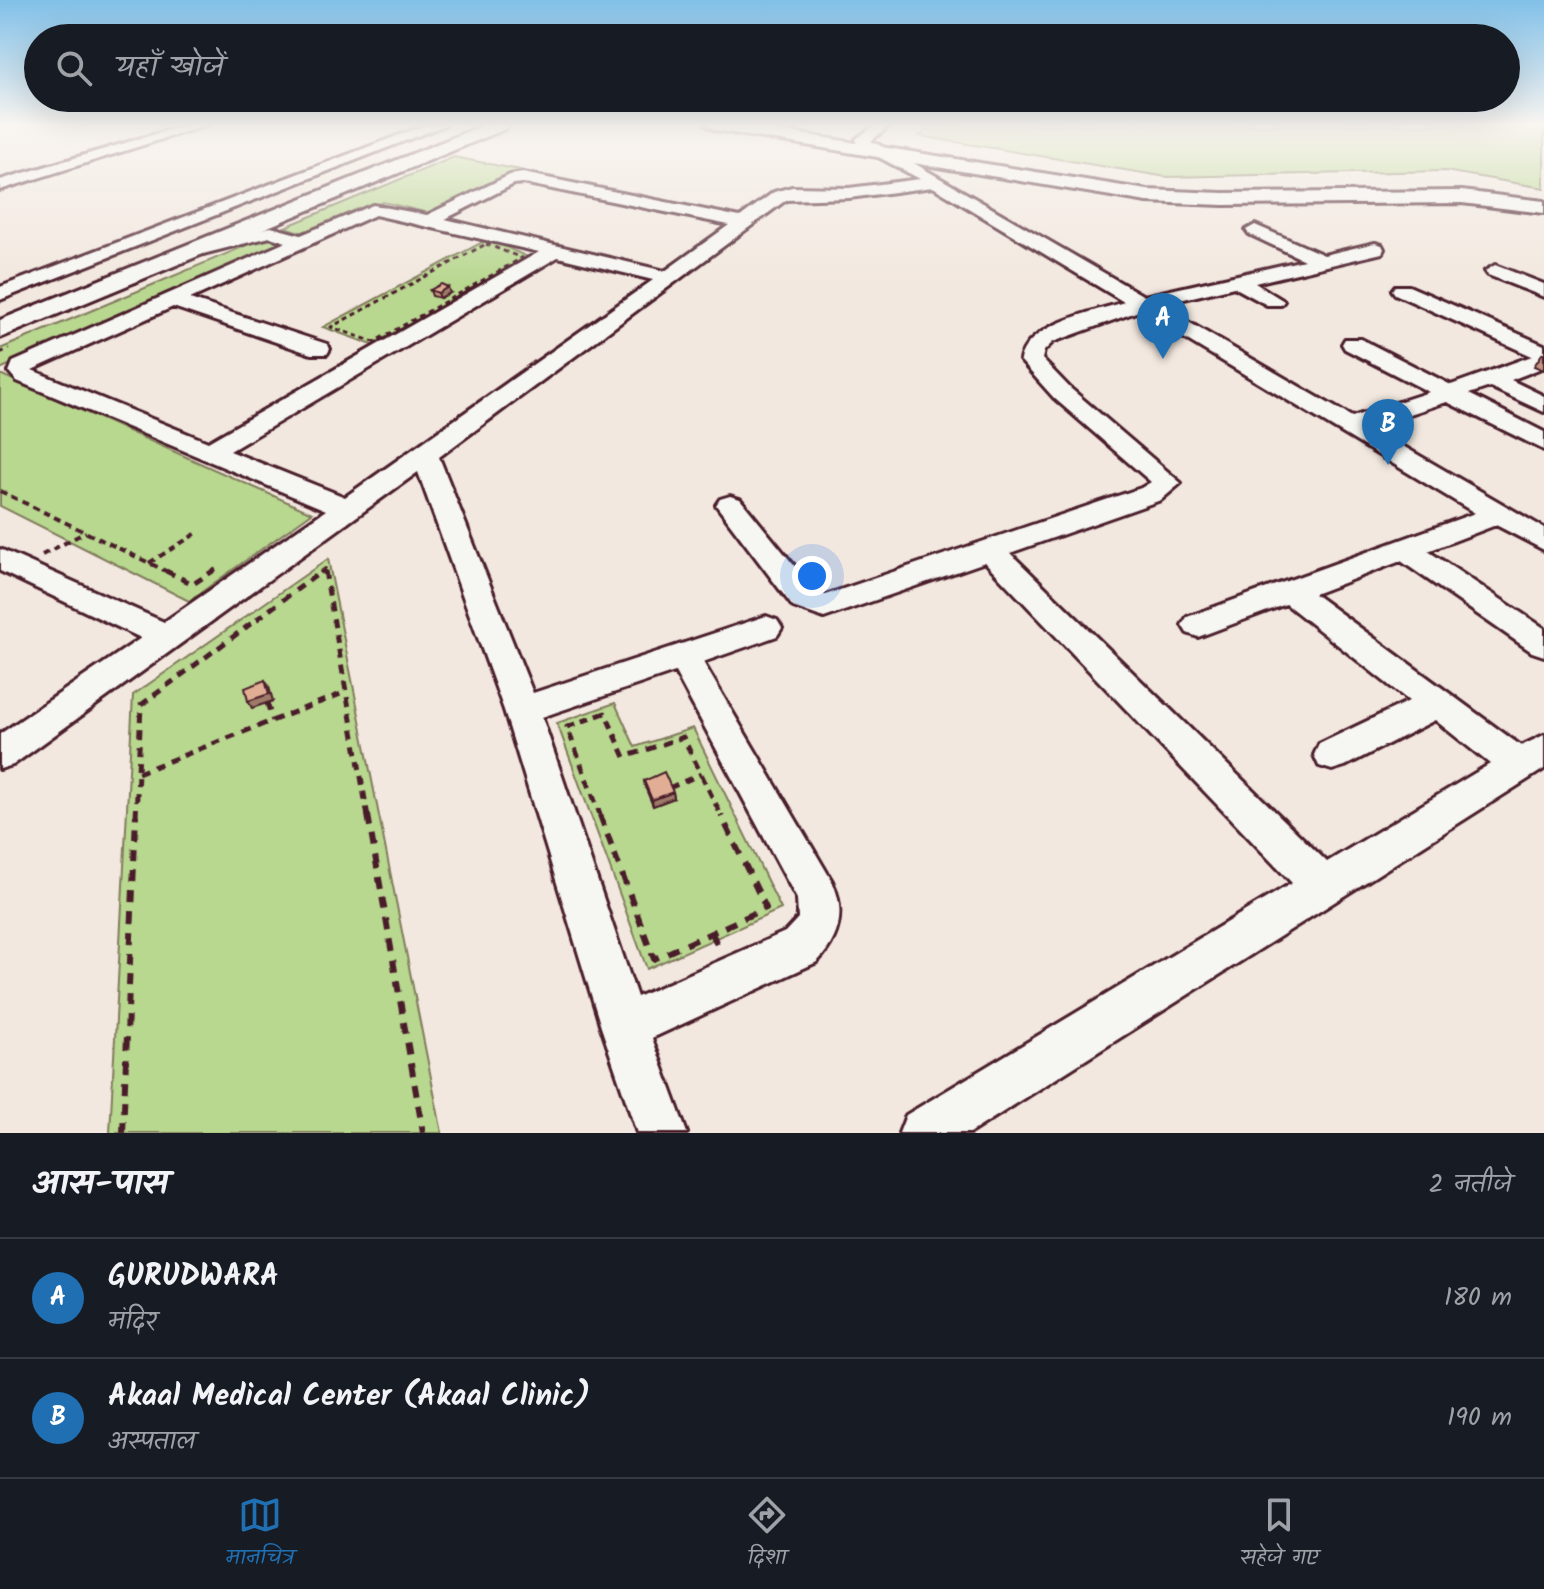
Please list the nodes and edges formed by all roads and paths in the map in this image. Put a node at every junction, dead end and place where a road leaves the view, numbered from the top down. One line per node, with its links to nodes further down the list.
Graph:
1 (24, 178): 9 (street)
2 (301, 178): 28 (street)
3 (336, 178): 32 (main road)
4 (370, 178): 12 (main road)
5 (929, 178): 8 (street)
6 (1037, 178): 11 (main road)
7 (1093, 178): 10 (main road)
8 (936, 182): 14 (street); 31 (street)
9 (0, 185)
10 (1544, 200)
11 (1544, 207)
12 (288, 212): 16 (street); 20 (main road)
13 (429, 221): 14 (street); 17 (street); 21 (street)
14 (745, 223): 24 (street)
15 (1255, 230): 22 (street)
16 (271, 232): 17 (street); 20 (street)
17 (301, 241): 29 (street)
18 (486, 244): 18 (path)
19 (1375, 249): 22 (street)
20 (193, 251): 33 (main road)
21 (555, 251): 24 (street); 36 (street)
22 (1321, 261): 25 (street)
23 (1495, 271): 27 (street)
24 (670, 278): 44 (street)
25 (1237, 281): 30 (street); 31 (street)
26 (1402, 290): 35 (street)
27 (1544, 291)
28 (0, 294)
29 (172, 300): 36 (street); 43 (street)
30 (1274, 301)
31 (1142, 303): 41 (street); 53 (street)
32 (0, 313)
33 (0, 330)
34 (1353, 344): 38 (street)
35 (1544, 356): 37 (street)
36 (370, 358): 43 (street)
37 (1498, 377): 38 (street); 39 (street); 40 (street)
38 (1449, 393): 41 (street); 42 (street)
39 (1544, 394)
40 (1544, 405)
41 (1349, 426): 48 (street)
42 (1544, 442)
43 (211, 451): 47 (street)
44 (425, 455): 47 (street); 66 (street)
45 (0, 491): 49 (path)
46 (730, 505): 53 (street)
47 (349, 509): 60 (street)
48 (1499, 514): 51 (street); 52 (street)
49 (86, 532): 54 (path); 55 (path)
50 (197, 533): 55 (path)
51 (1544, 541)
52 (1406, 550): 57 (street); 61 (street)
53 (991, 551): 74 (street)
54 (9, 563): 60 (street)
55 (149, 563): 56 (path)
56 (219, 566)
57 (1291, 592): 58 (street); 65 (street)
58 (1198, 625)
59 (766, 628): 62 (street)
60 (166, 636): 68 (street)
61 (1544, 644)
62 (684, 658): 66 (street); 75 (street)
63 (346, 692): 67 (path); 71 (path); 77 (path)
64 (267, 703): 67 (path)
65 (1437, 703): 69 (street); 70 (street)
66 (522, 710): 75 (street)
67 (273, 721): 71 (path)
68 (0, 754)
69 (1332, 755)
70 (1532, 758): 74 (street)
71 (138, 773): 76 (path)
72 (701, 774): 72 (path); 73 (path)
73 (669, 788)
74 (1322, 885): 79 (street)
75 (624, 1027): 78 (street)
76 (123, 1133)
77 (423, 1133)
78 (662, 1133)
79 (924, 1133)

